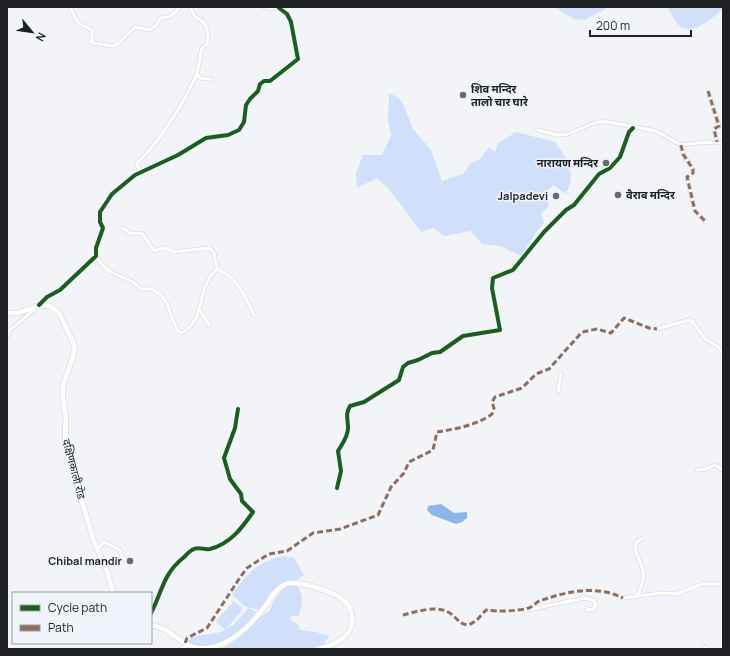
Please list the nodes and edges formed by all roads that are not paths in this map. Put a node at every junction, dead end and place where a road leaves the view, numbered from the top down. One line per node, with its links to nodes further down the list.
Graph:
1 (70, 7): 2 (street)
2 (180, 7)
3 (190, 7): 6 (street)
4 (264, 7): 5 (street)
5 (279, 8): 14 (street)
6 (197, 74): 7 (street); 14 (street)
7 (211, 80)
8 (708, 91): 11 (street)
9 (633, 128): 10 (street); 13 (street); 32 (street)
10 (538, 130)
11 (717, 142): 12 (street); 13 (street)
12 (723, 143)
13 (681, 145): 15 (street)
14 (135, 175): 17 (street)
15 (706, 222)
16 (123, 228): 18 (street)
17 (96, 256): 19 (street); 20 (street)
18 (217, 269): 20 (street); 22 (street)
19 (36, 306): 21 (main road); 25 (street); 34 (main road, दक्षिणकाली रोड)
20 (200, 310): 23 (street)
21 (7, 313)
22 (254, 315)
23 (209, 325)
24 (657, 329): 26 (street)
25 (7, 337)
26 (723, 353)
27 (562, 374): 28 (street)
28 (558, 392)
29 (238, 409): 42 (street)
30 (697, 470): 31 (street)
31 (723, 470)
32 (337, 488)
33 (641, 539): 38 (street)
34 (97, 549): 35 (street); 37 (main road, दक्षिणकाली रोड)
35 (127, 561)
36 (723, 584): 38 (street)
37 (113, 592)
38 (636, 597): 39 (street)
39 (623, 598)
40 (519, 608): 41 (street)
41 (587, 610)
42 (152, 611)
43 (152, 626): 44 (main road)
44 (187, 646): 45 (street); 46 (main road)
45 (181, 649)
46 (319, 649)

